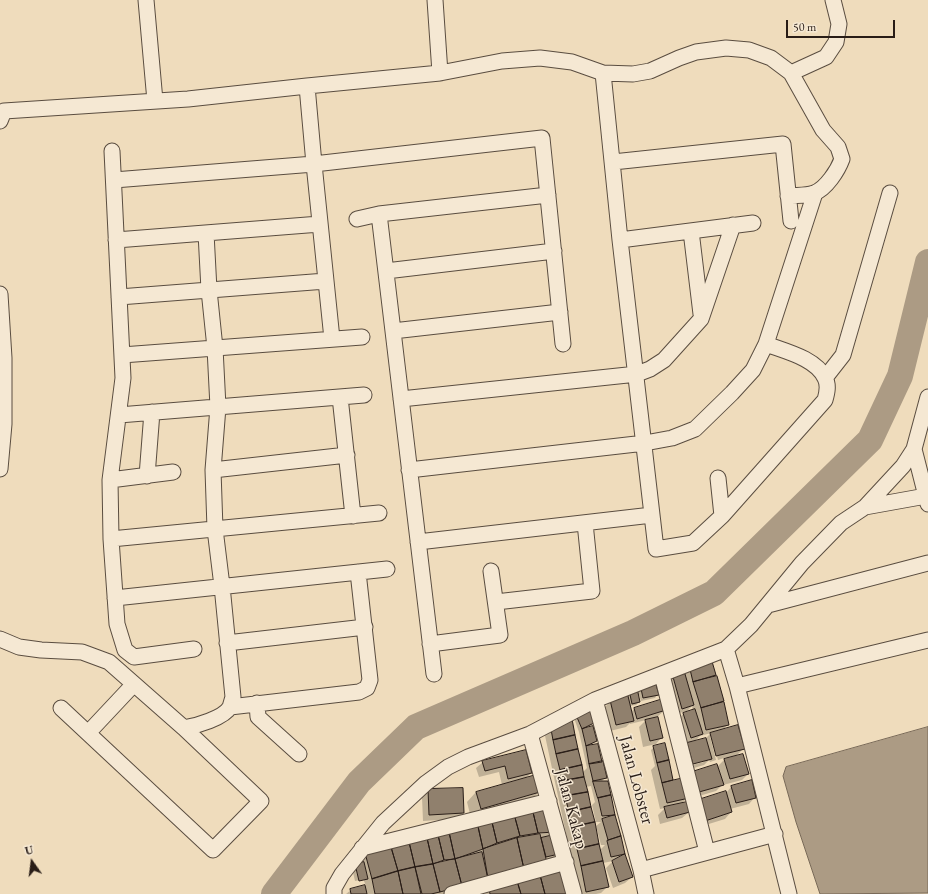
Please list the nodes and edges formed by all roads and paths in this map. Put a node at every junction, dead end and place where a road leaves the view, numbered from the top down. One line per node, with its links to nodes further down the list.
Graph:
1 (146, 0): 8 (street)
2 (435, 0): 5 (street)
3 (833, 0): 6 (street)
4 (603, 72): 5 (street); 6 (street); 11 (street)
5 (440, 73): 7 (street)
6 (791, 73): 14 (street)
7 (307, 86): 8 (street); 12 (street)
8 (155, 101): 9 (street)
9 (0, 121)
10 (112, 151): 13 (street)
11 (613, 162): 17 (street); 27 (street)
12 (314, 164): 13 (street); 16 (street); 22 (street)
13 (114, 180): 26 (street)
14 (815, 193): 17 (street); 40 (street)
15 (890, 193): 44 (street)
16 (548, 195): 18 (street); 28 (street)
17 (788, 196): 20 (street)
18 (379, 214): 19 (street); 29 (street)
19 (357, 219)
20 (791, 221)
21 (753, 223): 23 (street)
22 (320, 224): 25 (street); 30 (street)
23 (732, 225): 24 (street); 35 (street)
24 (691, 231): 27 (street); 35 (street)
25 (206, 234): 26 (street); 31 (street)
26 (116, 240): 33 (street)
27 (620, 240): 43 (street)
28 (554, 251): 29 (street); 34 (street)
29 (386, 271): 36 (street)
30 (326, 281): 31 (street); 38 (street)
31 (209, 290): 33 (street); 41 (street)
32 (0, 294): 55 (street)
33 (119, 297): 42 (street)
34 (560, 312): 36 (street); 39 (street)
35 (701, 319): 43 (street)
36 (394, 331): 48 (street)
37 (362, 336): 38 (street)
38 (332, 339): 41 (street)
39 (563, 344)
40 (766, 344): 44 (street); 52 (street)
41 (215, 348): 42 (street); 49 (street)
42 (122, 355): 51 (street)
43 (637, 374): 48 (street); 52 (street)
44 (826, 378): 67 (street)
45 (364, 395): 46 (street)
46 (340, 397): 49 (street); 54 (street)
47 (928, 397): 53 (street)
48 (401, 399): 57 (street)
49 (218, 407): 50 (street); 56 (street)
50 (152, 412): 51 (street); 59 (street)
51 (119, 415): 61 (street)
52 (644, 444): 57 (street); 65 (street)
53 (914, 449): 62 (street); 63 (street)
54 (347, 455): 56 (street); 66 (street)
55 (0, 469)
56 (213, 470): 69 (street)
57 (410, 470): 71 (street)
58 (173, 472): 59 (street)
59 (147, 476): 61 (street)
60 (718, 478): 67 (street)
61 (110, 480): 70 (street)
62 (927, 500): 63 (street)
63 (864, 507): 79 (street)
64 (379, 513): 66 (street)
65 (652, 515): 67 (street); 68 (street)
66 (353, 516): 69 (street)
67 (722, 516)
68 (585, 523): 71 (street); 78 (street)
69 (215, 529): 70 (street); 76 (street)
70 (111, 540): 77 (street)
71 (418, 542): 84 (street)
72 (928, 563): 79 (street)
73 (387, 569): 75 (street)
74 (491, 571): 78 (street)
75 (358, 572): 76 (street); 80 (street)
76 (222, 586): 77 (street); 83 (street)
77 (115, 598): 85 (street)
78 (496, 602): 84 (street)
79 (768, 605): 86 (street)
80 (365, 627): 83 (street); 92 (street)
81 (0, 638): 89 (street)
82 (928, 640): 90 (street)
83 (227, 643): 93 (street)
84 (430, 644): 87 (street)
85 (194, 649)
86 (726, 649): 88 (street); 90 (street)
87 (434, 674)
88 (662, 674): 91 (street); 102 (street)
89 (134, 684): 95 (street); 96 (street)
90 (737, 686): 100 (street)
91 (596, 700): 97 (street); 104 (street, Jalan Lobster)
92 (257, 703): 93 (street); 98 (street)
93 (230, 707): 95 (street)
94 (61, 708): 96 (street)
95 (184, 728): 96 (street)
96 (88, 733)
97 (530, 734): 99 (street, Jalan Kakap); 101 (street)
98 (299, 754)
99 (550, 801): 101 (street); 103 (street, Jalan Kakap)
100 (775, 834): 102 (street); 109 (street)
101 (362, 848): 105 (street)
102 (706, 852): 104 (street)
103 (566, 862): 106 (street); 107 (street, Jalan Kakap)
104 (641, 870): 108 (street, Jalan Lobster)
105 (334, 894)
106 (452, 894)
107 (574, 894)
108 (646, 894)
109 (789, 894)

